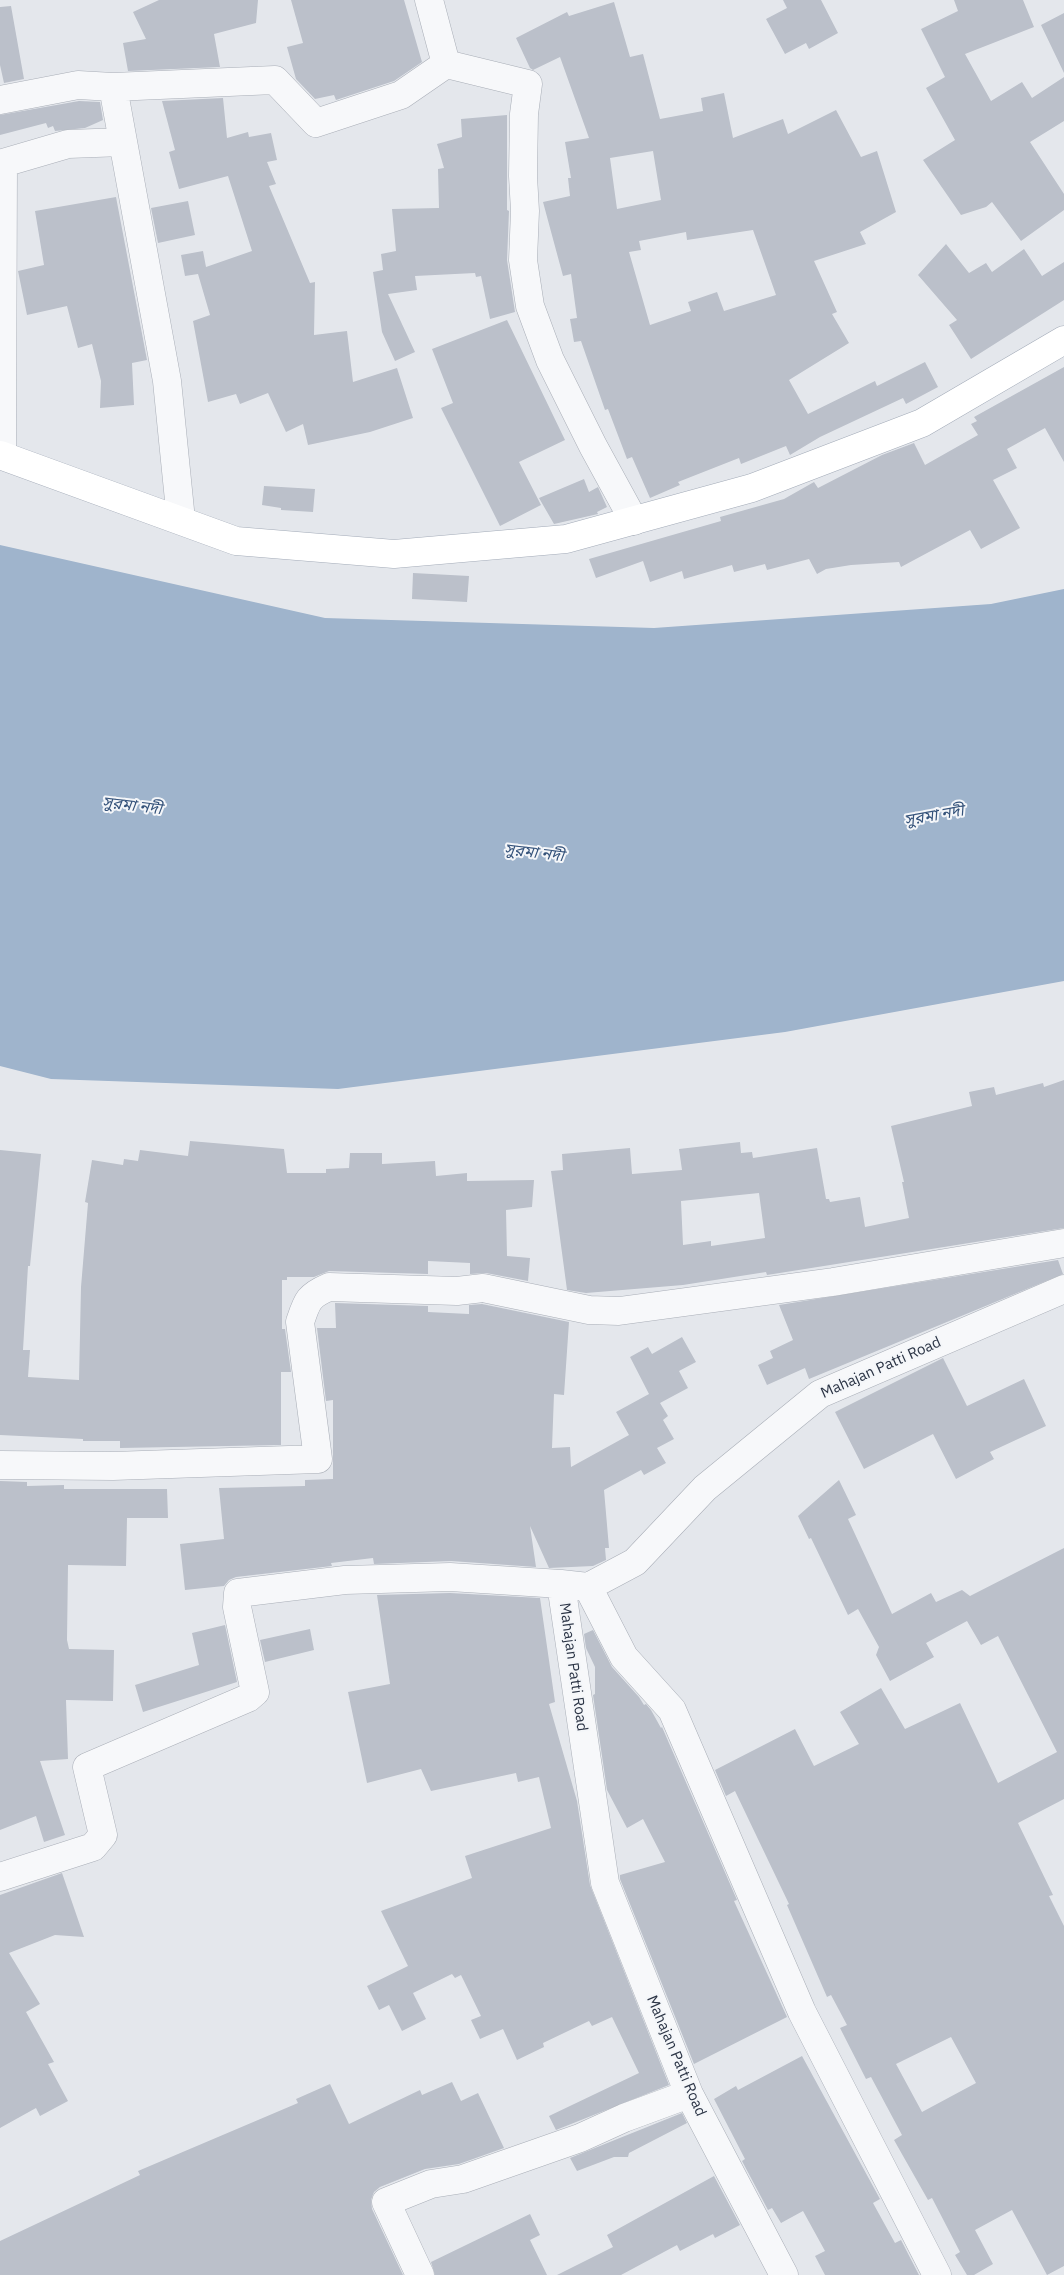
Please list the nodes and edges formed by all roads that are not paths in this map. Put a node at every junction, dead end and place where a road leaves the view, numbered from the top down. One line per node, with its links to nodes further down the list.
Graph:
1 (429, 0): 2 (street)
2 (446, 64): 3 (street); 9 (street)
3 (113, 87): 4 (street); 5 (street)
4 (0, 100)
5 (123, 142): 7 (street); 8 (street)
6 (1064, 340): 9 (main road)
7 (1, 455): 8 (main road)
8 (181, 520): 9 (main road)
9 (634, 521)
10 (1064, 1244): 12 (street)
11 (1064, 1288): 14 (street, Mahajan Patti Road)
12 (0, 1465)
13 (561, 1584): 14 (street, Mahajan Patti Road); 15 (street); 16 (street, Mahajan Patti Road)
14 (588, 1587): 19 (street)
15 (0, 1877)
16 (689, 2094): 17 (street); 18 (street, Mahajan Patti Road)
17 (420, 2275)
18 (784, 2275)
19 (937, 2275)

